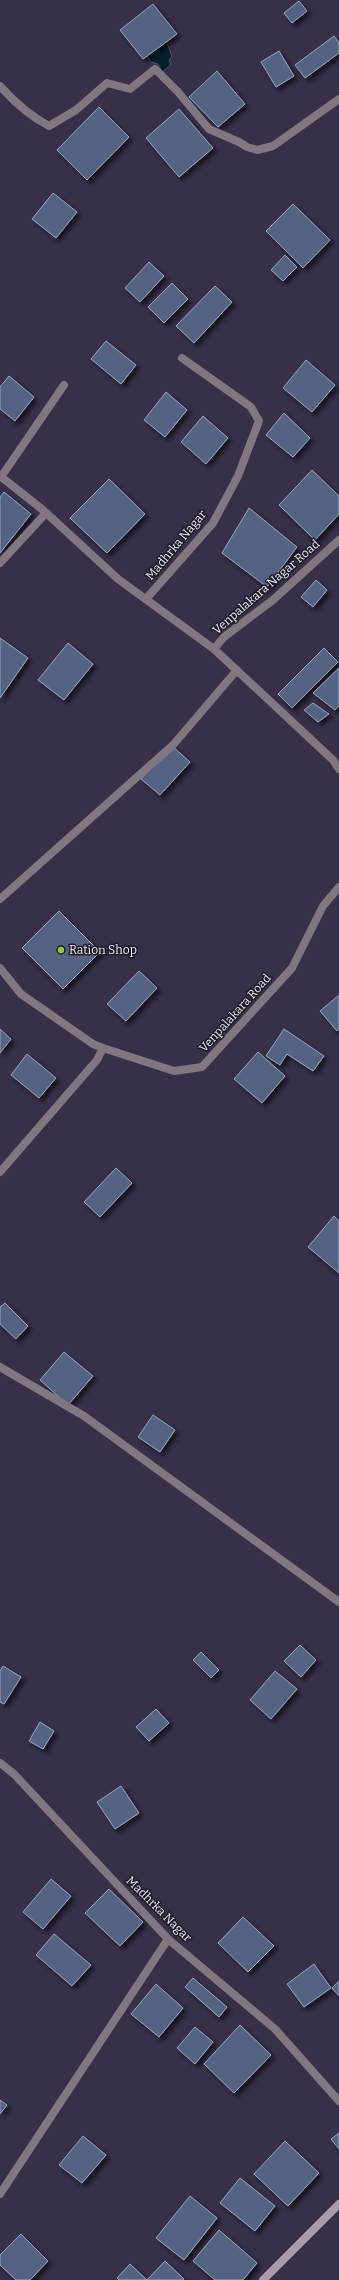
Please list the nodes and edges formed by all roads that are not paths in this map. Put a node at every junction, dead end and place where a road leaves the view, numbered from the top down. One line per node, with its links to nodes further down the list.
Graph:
1 (0, 86): 2 (street)
2 (339, 99)
3 (182, 358): 9 (street, Madhrka Nagar)
4 (64, 385): 5 (street)
5 (0, 477): 6 (street)
6 (45, 512): 8 (street); 9 (street)
7 (339, 540): 10 (street, Venpalakara Nagar Road)
8 (0, 563)
9 (146, 599): 10 (street)
10 (214, 649): 11 (street, Venpalakara Nagar Road)
11 (237, 670): 12 (street, Venpalakara Nagar Road); 14 (street)
12 (339, 769)
13 (339, 887): 16 (street, Venpalakara Road)
14 (0, 899)
15 (0, 968): 16 (street)
16 (103, 1048): 17 (street)
17 (0, 1172)
18 (0, 1367): 19 (street)
19 (339, 1602)
20 (0, 1763): 21 (street, Madhrka Nagar)
21 (168, 1939): 22 (street, Madhrka Nagar); 23 (street)
22 (339, 2101)
23 (0, 2194)
24 (339, 2204): 25 (main road)
25 (263, 2280)

